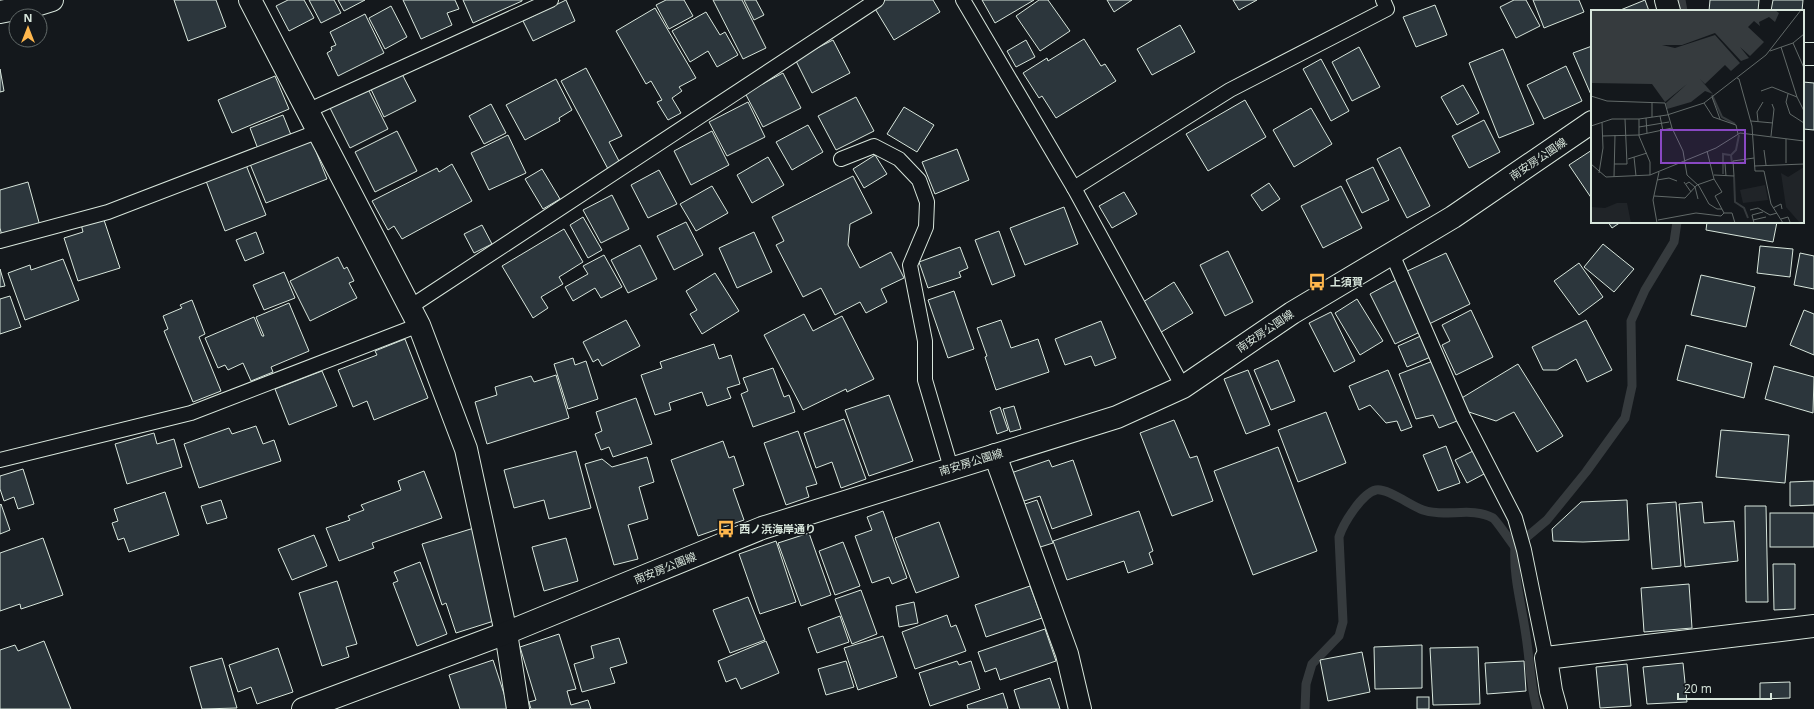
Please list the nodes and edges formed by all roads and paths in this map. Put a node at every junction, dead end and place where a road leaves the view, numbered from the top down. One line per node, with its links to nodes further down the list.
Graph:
1 (250, 0): 10 (main road)
2 (552, 0): 10 (lane)
3 (877, 0): 17 (lane)
4 (962, 0): 14 (lane)
5 (1383, 0): 14 (lane)
6 (1666, 0): 8 (main road)
7 (41, 2): 9 (main road)
8 (1669, 10)
9 (0, 12)
10 (309, 110): 12 (main road)
11 (1591, 123): 16 (main road, 南安房公園線)
12 (320, 131): 15 (lane); 17 (main road)
13 (841, 159): 21 (lane)
14 (1074, 188): 18 (lane)
15 (0, 241)
16 (1392, 254): 18 (main road, 南安房公園線); 24 (lane)
17 (414, 316): 20 (lane); 23 (main road)
18 (1183, 387): 19 (main road, 南安房公園線)
19 (995, 455): 21 (main road, 南安房公園線); 27 (main road)
20 (0, 460)
21 (951, 468): 23 (main road, 南安房公園線)
22 (1814, 626): 24 (main road)
23 (506, 633): 25 (main road, 南安房公園線); 26 (main road)
24 (1546, 658): 28 (main road)
25 (303, 709)
26 (518, 709)
27 (1080, 709)
28 (1556, 709)

